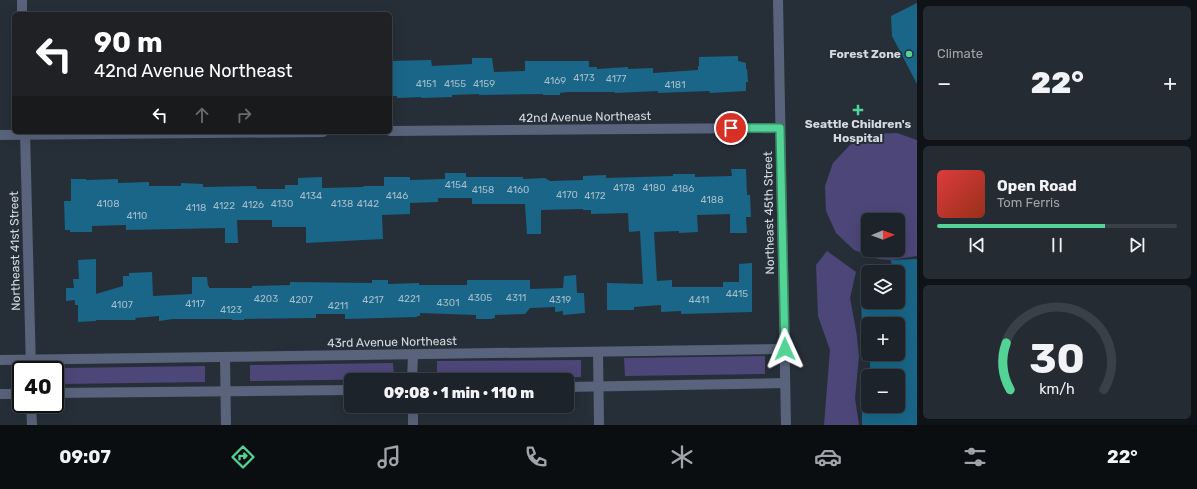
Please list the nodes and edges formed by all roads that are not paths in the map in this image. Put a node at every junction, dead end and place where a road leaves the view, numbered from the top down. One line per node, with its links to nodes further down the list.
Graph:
1 (22, 0): 3 (street)
2 (778, 0): 4 (street, Northeast 45th Street)
3 (22, 12)
4 (780, 128): 5 (street, 42nd Avenue Northeast); 9 (street, Northeast 45th Street)
5 (392, 131)
6 (12, 134): 8 (street)
7 (25, 134): 14 (street, Northeast 41st Street)
8 (0, 135)
9 (785, 349): 10 (street, 43rd Avenue Northeast); 18 (street, Northeast 45th Street)
10 (598, 352): 11 (street, 43rd Avenue Northeast); 19 (street)
11 (412, 355): 12 (street, 43rd Avenue Northeast); 17 (street)
12 (225, 357): 16 (street, 43rd Avenue Northeast); 22 (street)
13 (0, 360): 15 (street, 43rd Avenue Northeast)
14 (31, 361)
15 (12, 362)
16 (64, 364)
17 (412, 373)
18 (786, 383): 19 (street); 32 (street, Northeast 45th Street)
19 (598, 386): 20 (street); 31 (street)
20 (574, 387)
21 (344, 390): 22 (street)
22 (225, 392): 23 (street); 29 (street)
23 (64, 393)
24 (0, 394): 25 (street)
25 (12, 394)
26 (31, 413): 28 (street)
27 (413, 413): 30 (street)
28 (32, 425)
29 (226, 425)
30 (413, 425)
31 (599, 425)
32 (786, 425)

